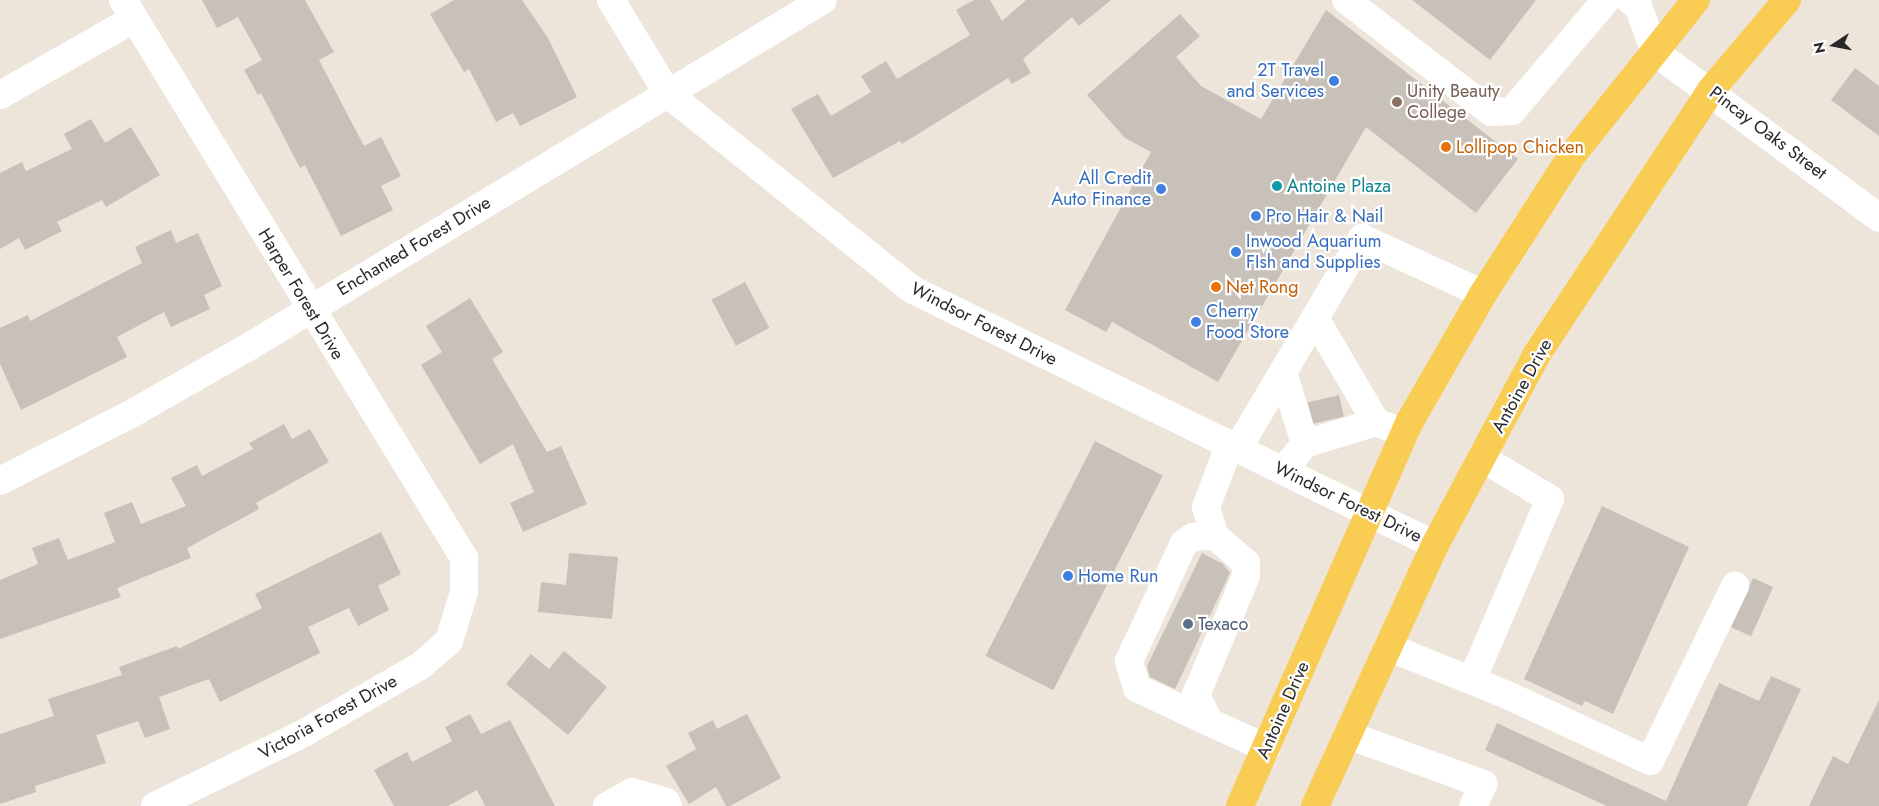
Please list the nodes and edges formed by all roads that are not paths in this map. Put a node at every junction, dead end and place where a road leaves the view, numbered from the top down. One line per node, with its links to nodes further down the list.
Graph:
1 (611, 0): 12 (street, Windsor Forest Drive)
2 (823, 0): 12 (street, Enchanted Forest Drive)
3 (1346, 0): 4 (street)
4 (1606, 0)
5 (1630, 0): 9 (street)
6 (1696, 0): 9 (main road, Antoine Drive)
7 (1787, 0): 10 (main road, Antoine Drive)
8 (128, 10): 11 (street); 15 (street, Harper Forest Drive)
9 (1655, 52): 10 (street, Pincay Oaks Street); 14 (main road, Antoine Drive)
10 (1712, 90): 13 (street, Pincay Oaks Street); 22 (main road, Antoine Drive)
11 (0, 94)
12 (668, 94): 15 (street, Enchanted Forest Drive); 21 (street, Windsor Forest Drive)
13 (1879, 218)
14 (1483, 294): 16 (street); 19 (main road, Antoine Drive)
15 (310, 308): 24 (street, Enchanted Forest Drive); 29 (street, Harper Forest Drive)
16 (1315, 318): 17 (street); 18 (street)
17 (1283, 372): 20 (street); 21 (street)
18 (1376, 422): 19 (street); 20 (street)
19 (1406, 433): 25 (main road, Antoine Drive)
20 (1305, 444): 23 (street)
21 (1234, 446): 23 (street, Windsor Forest Drive); 26 (street)
22 (1482, 458): 27 (main road, Antoine Drive); 31 (street)
23 (1283, 471): 25 (street, Windsor Forest Drive)
24 (0, 481)
25 (1371, 514): 27 (street, Windsor Forest Drive); 34 (main road, Antoine Drive)
26 (1215, 536): 32 (street); 32 (street)
27 (1435, 545): 30 (main road, Antoine Drive)
28 (1735, 586): 31 (street)
29 (464, 592): 35 (street, Victoria Forest Drive)
30 (1388, 647): 31 (street); 33 (main road, Antoine Drive)
31 (1472, 680)
32 (1209, 722): 34 (street)
33 (1348, 735): 39 (main road, Antoine Drive); 40 (street)
34 (1266, 748): 38 (main road, Antoine Drive)
35 (155, 806)
36 (607, 806): 37 (street)
37 (668, 806)
38 (1240, 806)
39 (1315, 806)
40 (1473, 806)

